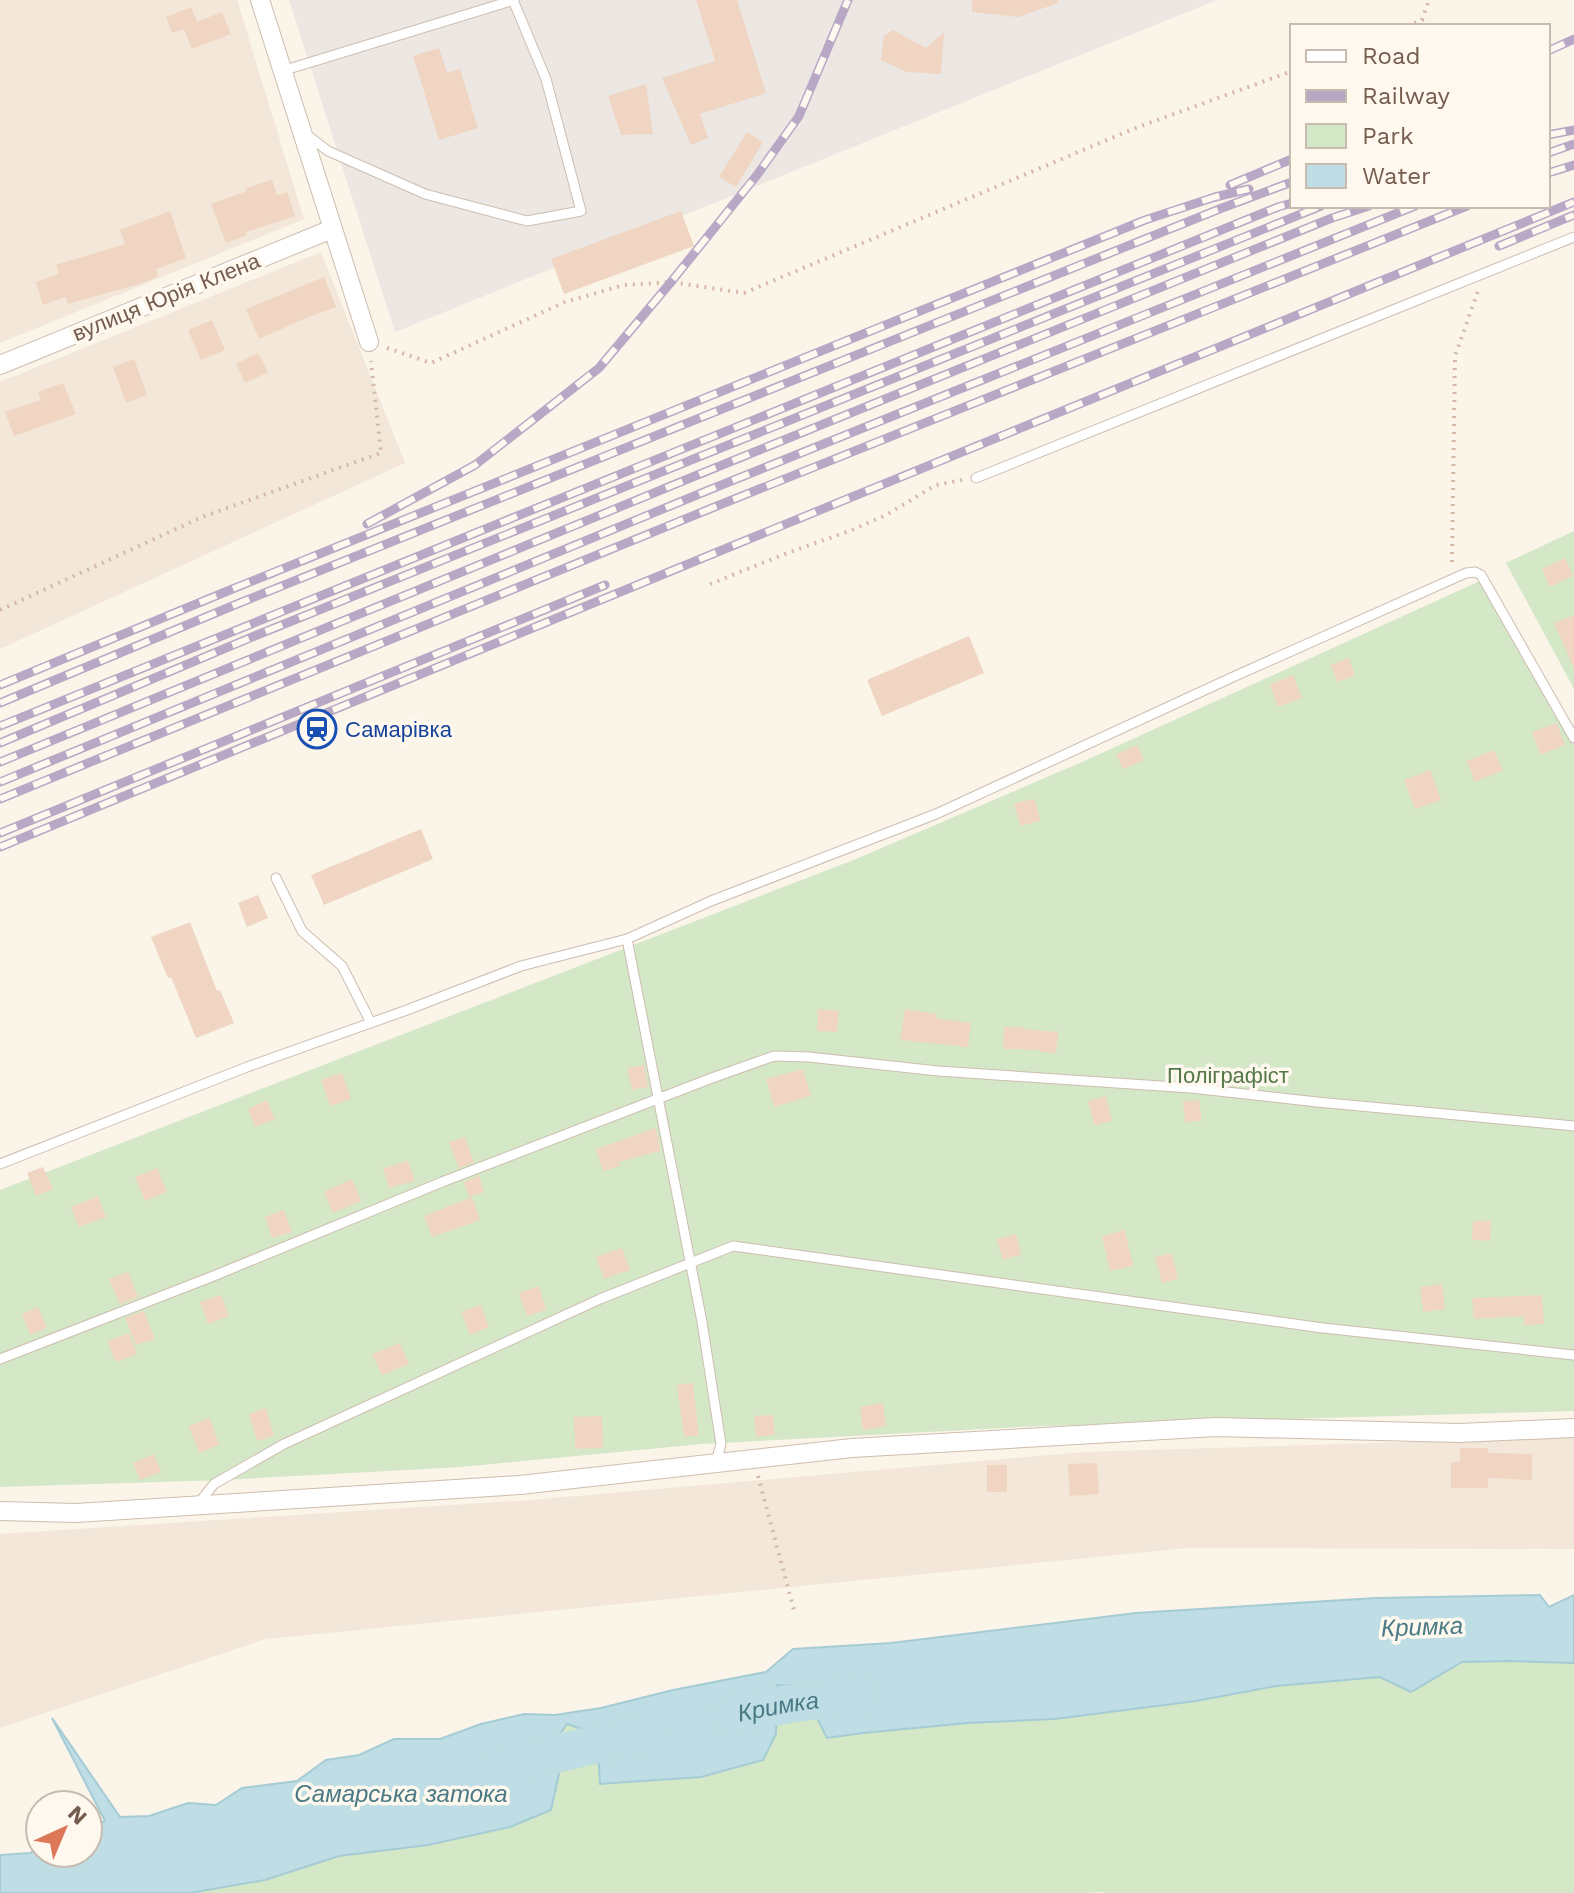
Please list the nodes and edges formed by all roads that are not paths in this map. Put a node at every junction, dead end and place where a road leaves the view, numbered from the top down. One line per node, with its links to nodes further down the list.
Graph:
1 (260, 0): 3 (street)
2 (514, 0): 3 (lane); 4 (lane)
3 (282, 71): 4 (street)
4 (300, 129): 5 (street)
5 (332, 229): 7 (street); 8 (street, вулиця Юрія Клена)
6 (1574, 237): 9 (lane)
7 (369, 342)
8 (0, 365)
9 (976, 478)
10 (1574, 738): 12 (lane)
11 (276, 878): 13 (lane)
12 (627, 939): 13 (lane); 14 (lane)
13 (371, 1023): 16 (lane)
14 (659, 1098): 15 (lane); 17 (lane); 19 (lane)
15 (1574, 1126)
16 (0, 1164)
17 (691, 1263): 18 (lane); 21 (lane); 22 (lane)
18 (1574, 1355)
19 (0, 1359)
20 (1574, 1428): 21 (street)
21 (716, 1462): 22 (street)
22 (198, 1504): 23 (street)
23 (0, 1511)

